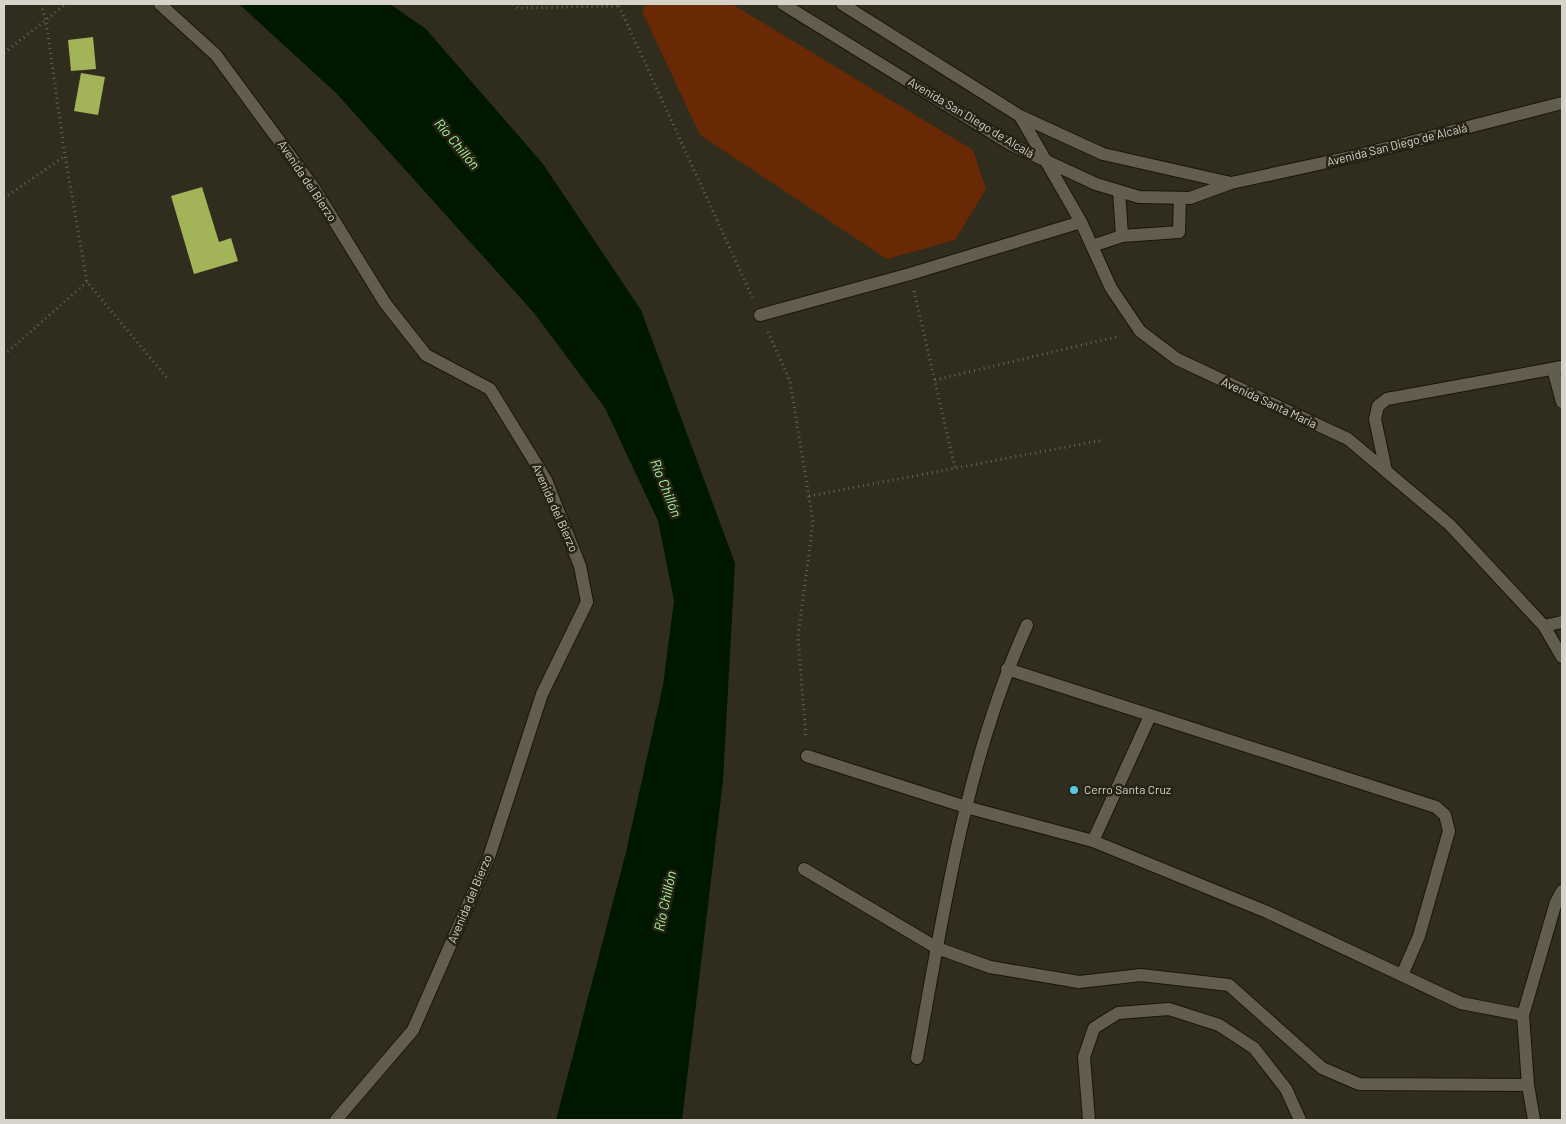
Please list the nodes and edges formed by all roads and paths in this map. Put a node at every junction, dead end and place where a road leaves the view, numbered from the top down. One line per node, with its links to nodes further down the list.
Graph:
1 (41, 4): 8 (path)
2 (66, 4): 8 (path)
3 (160, 4): 50 (street, Avenida del Bierzo)
4 (513, 4): 7 (path)
5 (783, 4): 13 (street, Avenida San Diego de Alcalá)
6 (842, 4): 11 (street, Avenida San Diego de Alcalá)
7 (620, 5): 23 (path)
8 (46, 21): 9 (path); 12 (path)
9 (4, 53)
10 (1562, 103): 14 (street, Avenida San Diego de Alcalá)
11 (1020, 116): 13 (street, Avenida Santa María); 14 (street, Avenida San Diego de Alcalá)
12 (65, 156): 16 (path); 22 (path)
13 (1046, 161): 15 (street, Avenida San Diego de Alcalá); 18 (street, Avenida Santa María)
14 (1231, 183): 17 (street, Avenida San Diego de Alcalá)
15 (1119, 191): 17 (street, Avenida San Diego de Alcalá); 19 (street)
16 (4, 198)
17 (1180, 198): 19 (street)
18 (1081, 222): 20 (street, Avenida Santa María); 21 (street)
19 (1122, 236): 20 (street)
20 (1092, 246): 24 (street, Avenida Santa María)
21 (910, 274): 23 (street); 28 (path)
22 (87, 282): 25 (path); 27 (path)
23 (760, 315): 33 (path)
24 (1140, 331): 28 (path); 32 (street, Avenida Santa María)
25 (4, 355)
26 (1557, 368): 29 (street); 32 (street)
27 (168, 379)
28 (935, 380): 31 (path)
29 (1562, 402)
30 (1103, 440): 31 (path)
31 (955, 468): 33 (path)
32 (1386, 471): 36 (street, Avenida Santa María)
33 (809, 496): 40 (path)
34 (1562, 622): 36 (street)
35 (1027, 625): 38 (street)
36 (1544, 626): 37 (street, Avenida Santa María)
37 (1562, 658)
38 (1007, 669): 39 (street); 41 (street)
39 (1150, 716): 42 (street); 46 (street)
40 (808, 756): 41 (street)
41 (966, 807): 42 (street); 45 (street)
42 (1093, 841): 46 (street)
43 (804, 869): 45 (street)
44 (1562, 891): 47 (street)
45 (937, 948): 48 (street); 49 (street)
46 (1402, 975): 47 (street)
47 (1523, 1015): 49 (street)
48 (917, 1058)
49 (1528, 1085): 53 (street)
50 (336, 1120)
51 (1089, 1120): 52 (street)
52 (1300, 1120)
53 (1534, 1120)

